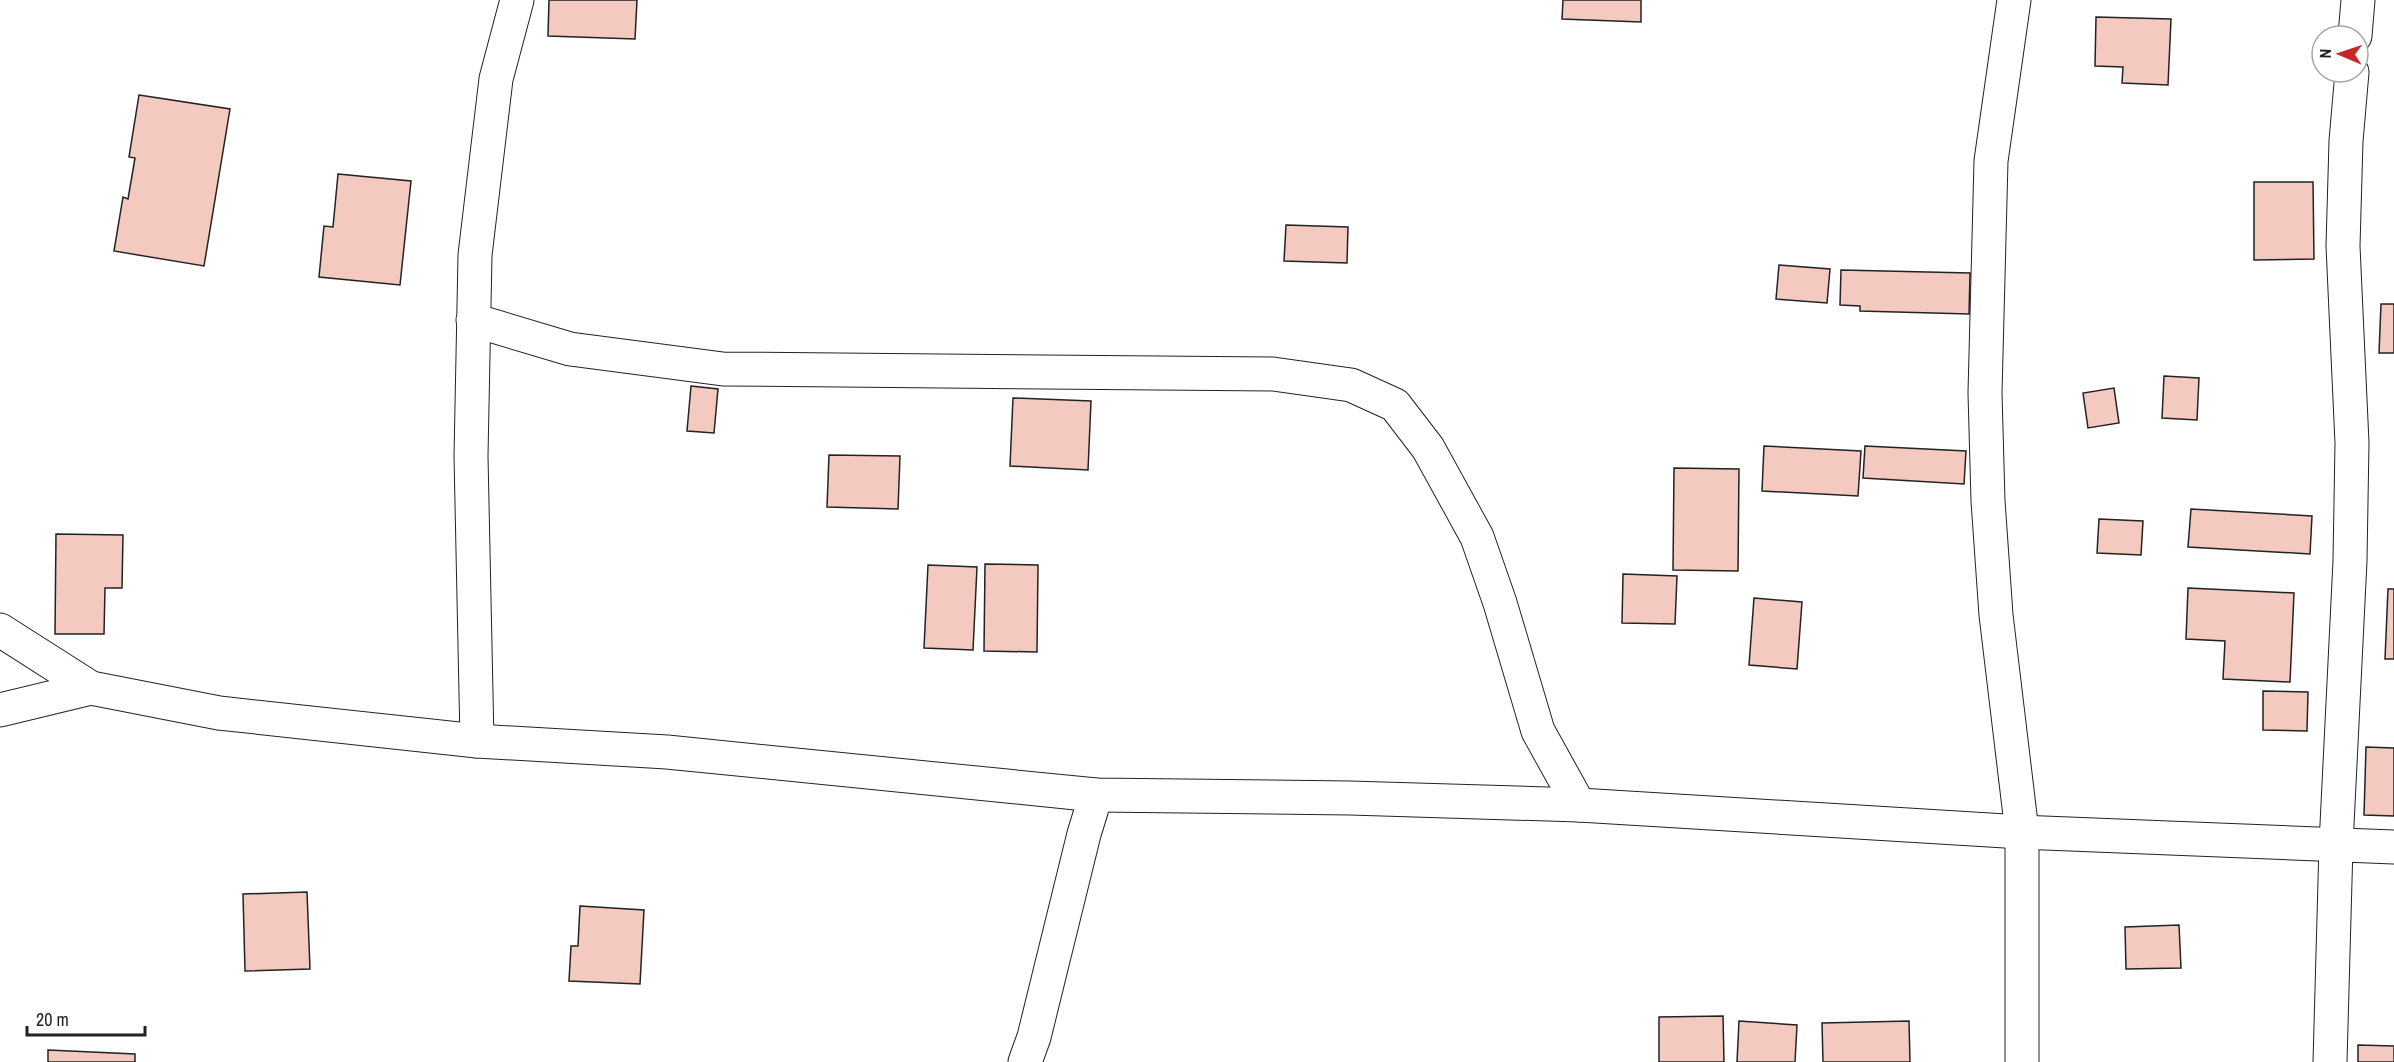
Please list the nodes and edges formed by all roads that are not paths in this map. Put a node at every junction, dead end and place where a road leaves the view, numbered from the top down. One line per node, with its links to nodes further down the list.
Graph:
1 (516, 0): 6 (street)
2 (2014, 0): 13 (street)
3 (2358, 0): 4 (street)
4 (2356, 24)
5 (2351, 84): 14 (street)
6 (473, 320): 10 (street); 12 (street)
7 (0, 630): 8 (street)
8 (91, 688): 9 (street); 10 (street)
9 (0, 710)
10 (477, 741): 11 (street)
11 (1096, 795): 12 (street); 16 (street)
12 (1579, 805): 13 (street)
13 (2022, 832): 14 (street); 17 (street)
14 (2336, 845): 15 (street); 18 (street)
15 (2394, 847)
16 (1025, 1062)
17 (2022, 1062)
18 (2330, 1062)

